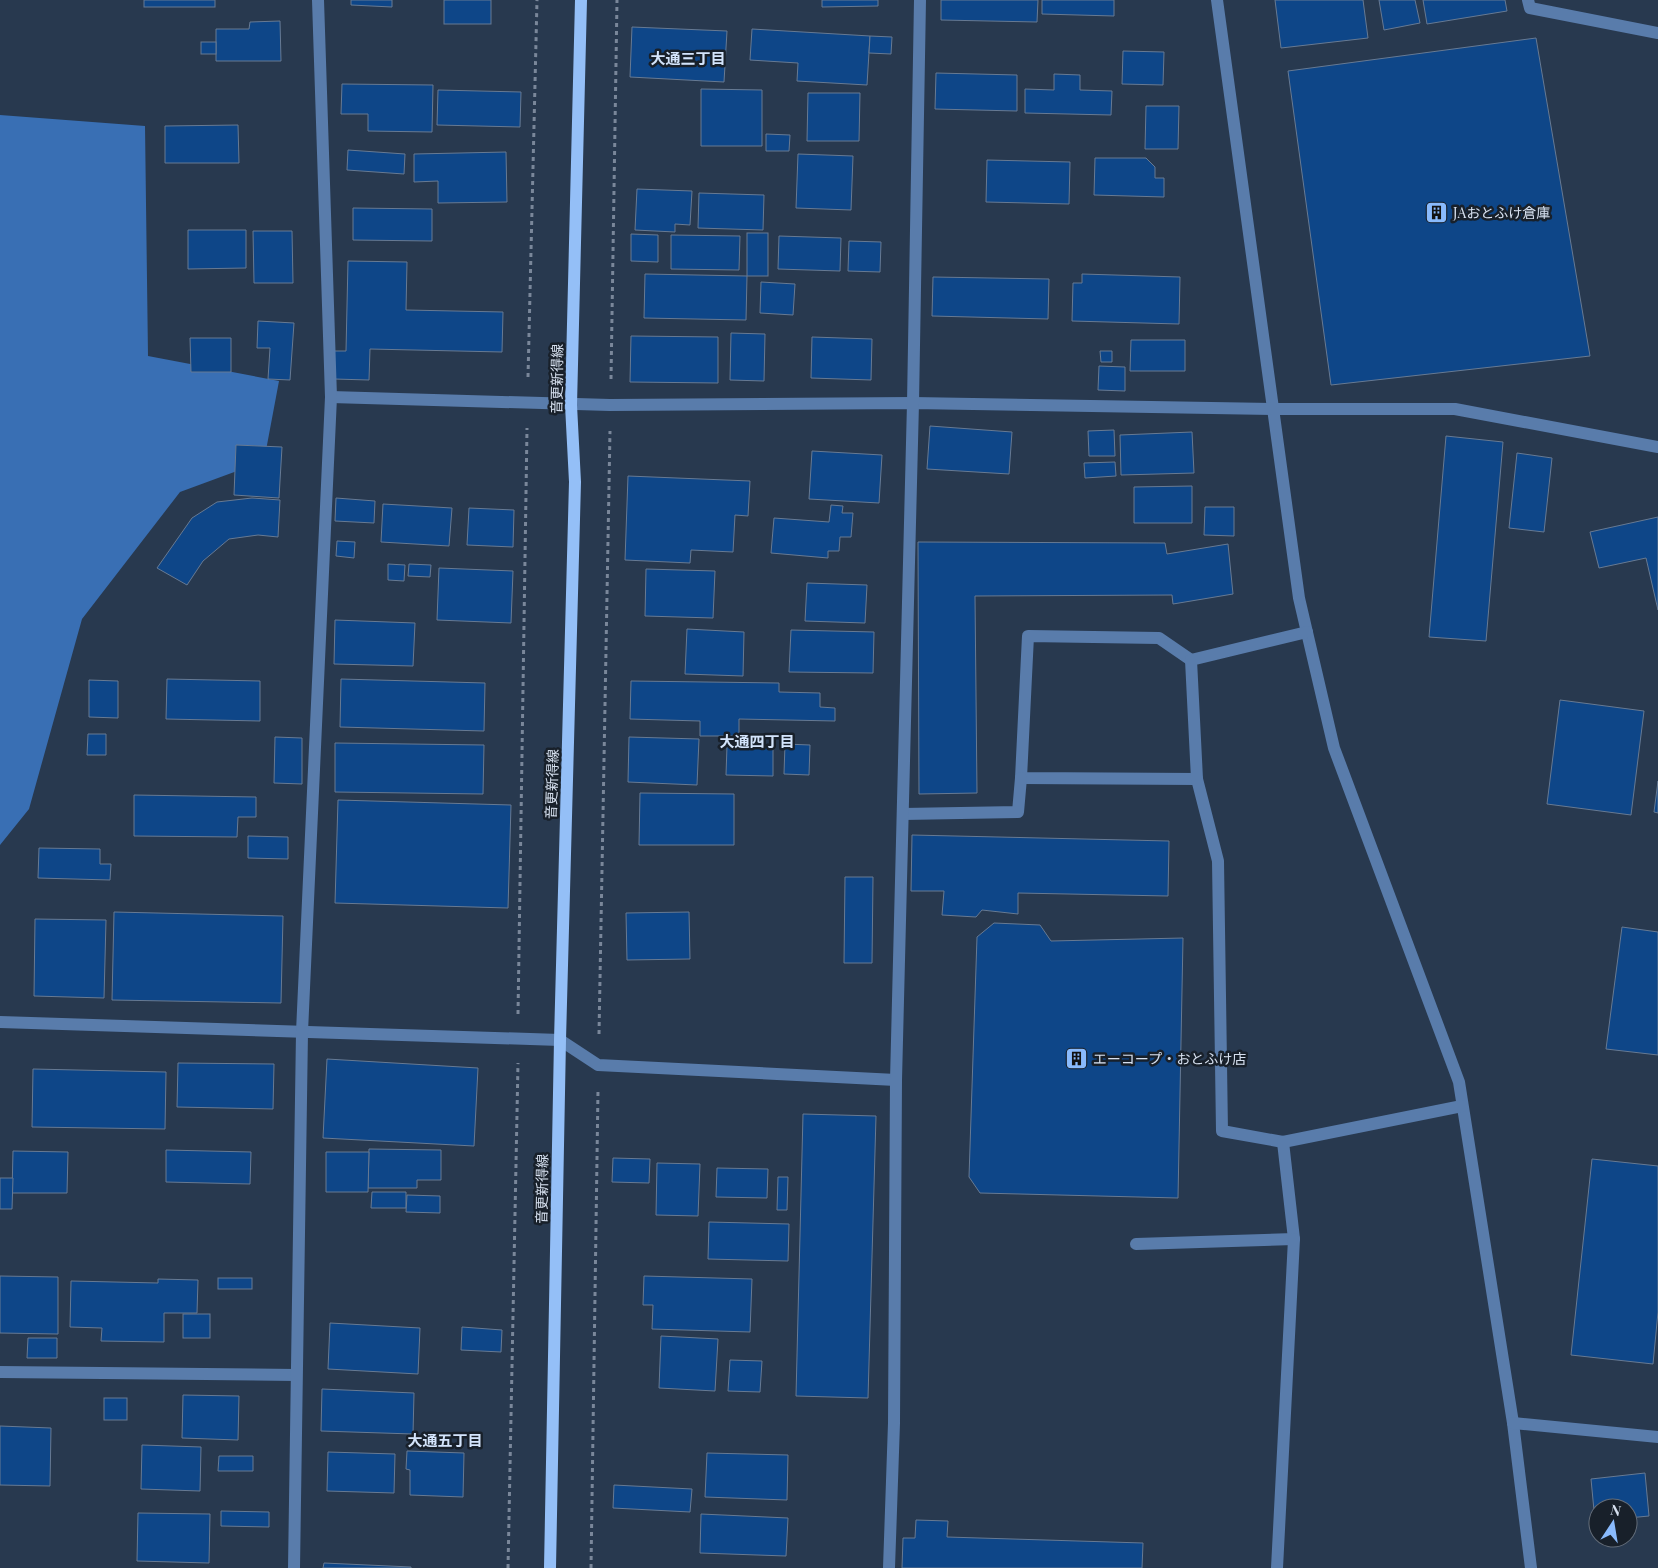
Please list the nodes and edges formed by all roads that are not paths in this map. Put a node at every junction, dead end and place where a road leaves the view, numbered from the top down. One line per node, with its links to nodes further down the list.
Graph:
1 (318, 0): 7 (street)
2 (581, 0): 9 (main road, 音更新得線)
3 (920, 0): 8 (street)
4 (1217, 0): 10 (street)
5 (1528, 0): 6 (street)
6 (1658, 33)
7 (331, 397): 9 (street); 18 (street)
8 (913, 403): 9 (street); 10 (street); 16 (street)
9 (571, 405): 19 (main road, 音更新得線)
10 (1274, 409): 11 (street); 12 (street)
11 (1658, 447)
12 (1308, 632): 13 (street); 21 (street)
13 (1191, 660): 14 (street); 15 (street)
14 (1021, 778): 15 (street); 16 (street)
15 (1197, 779): 22 (street)
16 (903, 814): 20 (street)
17 (0, 1022): 18 (street)
18 (302, 1032): 19 (street); 26 (street)
19 (560, 1040): 20 (street); 30 (main road, 音更新得線)
20 (896, 1080): 31 (street)
21 (1462, 1106): 22 (street); 27 (street)
22 (1283, 1142): 23 (street)
23 (1294, 1239): 24 (street); 32 (street)
24 (1136, 1244)
25 (0, 1372): 26 (street)
26 (296, 1375): 29 (street)
27 (1513, 1423): 28 (street); 33 (street)
28 (1658, 1437)
29 (294, 1568)
30 (550, 1568)
31 (889, 1568)
32 (1277, 1568)
33 (1531, 1568)

